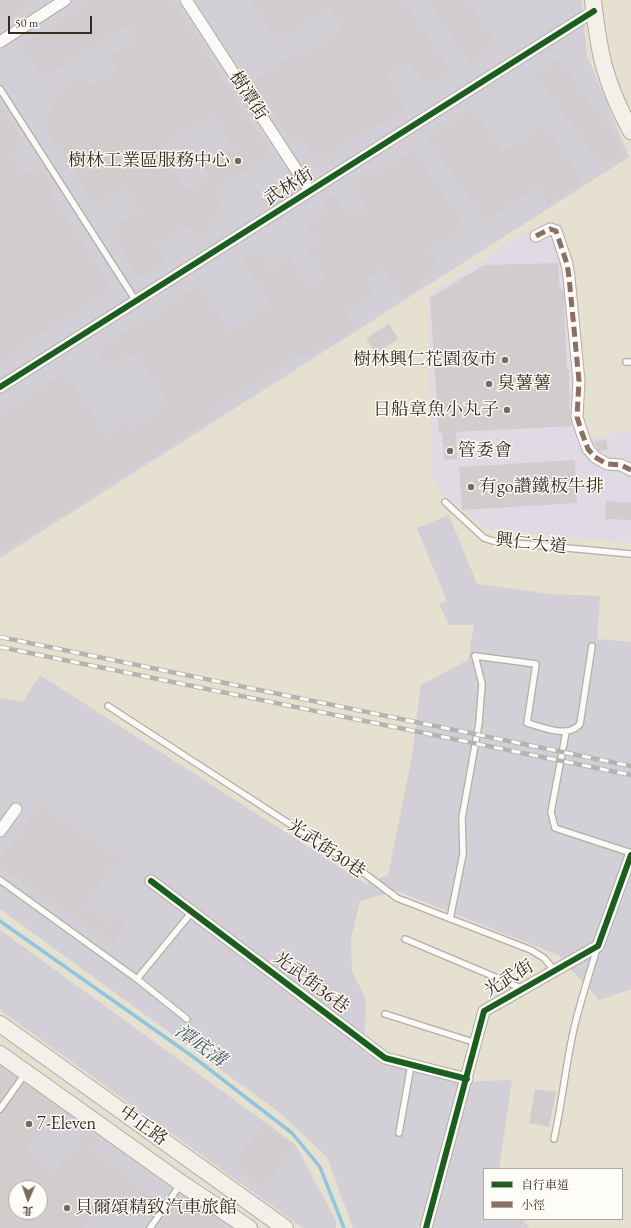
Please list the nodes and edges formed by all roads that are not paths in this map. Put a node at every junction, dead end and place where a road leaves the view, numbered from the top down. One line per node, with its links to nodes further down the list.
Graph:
1 (65, 0): 4 (street)
2 (186, 0): 7 (street, 樹潭街)
3 (594, 6): 6 (main road); 7 (street, 武林街)
4 (0, 42)
5 (0, 89): 9 (lane)
6 (631, 131)
7 (310, 191): 9 (street, 武林街)
8 (536, 236): 11 (street)
9 (136, 301): 10 (street, 武林街)
10 (0, 387)
11 (631, 470)
12 (446, 502): 13 (lane, 興仁大道)
13 (631, 554)
14 (592, 646): 16 (lane)
15 (108, 706): 23 (lane, 光武街30巷)
16 (566, 732): 19 (lane); 23 (lane)
17 (16, 809): 18 (street)
18 (0, 831)
19 (631, 854): 25 (street)
20 (0, 880): 27 (lane)
21 (151, 881): 22 (street, 光武街36巷)
22 (192, 912): 27 (lane); 34 (street, 光武街36巷)
23 (450, 919): 26 (lane, 光武街30巷)
24 (405, 939): 28 (lane)
25 (598, 946): 26 (street, 光武街); 39 (lane)
26 (554, 970): 28 (street, 光武街)
27 (137, 978): 30 (lane)
28 (521, 988): 32 (street, 光武街)
29 (385, 1014): 32 (lane)
30 (187, 1019)
31 (0, 1024): 41 (main road, 中正路)
32 (476, 1043): 36 (street, 光武街)
33 (0, 1054): 35 (main road, 中正路)
34 (411, 1065): 36 (street, 光武街36巷); 38 (lane)
35 (26, 1072): 37 (lane); 40 (main road, 中正路)
36 (467, 1079): 44 (street, 光武街)
37 (0, 1109)
38 (398, 1133)
39 (554, 1139)
40 (181, 1183): 42 (lane); 43 (main road, 中正路)
41 (276, 1225)
42 (150, 1228)
43 (248, 1228)
44 (426, 1228)

